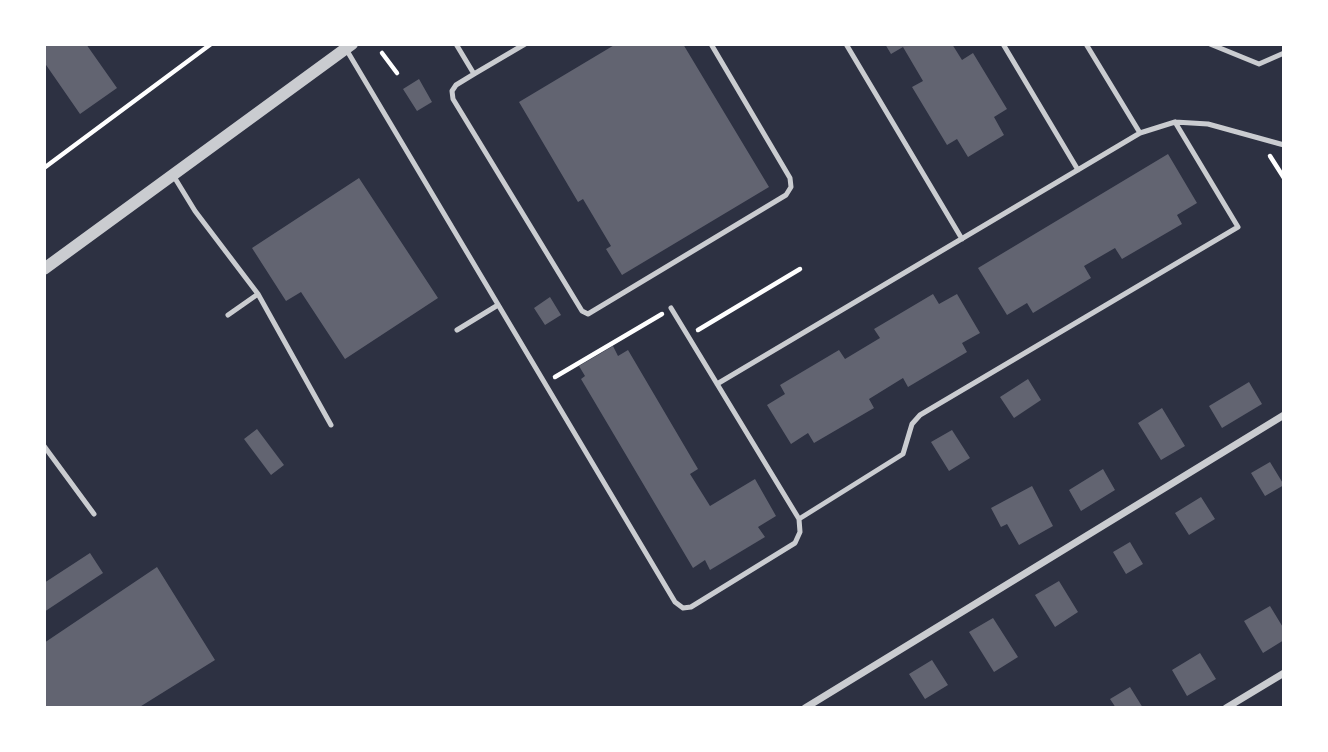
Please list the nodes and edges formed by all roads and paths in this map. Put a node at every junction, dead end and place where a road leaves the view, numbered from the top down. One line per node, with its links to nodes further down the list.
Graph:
1 (211, 44): 17 (path)
2 (456, 44): 13 (lane)
3 (524, 44): 13 (lane)
4 (711, 44): 13 (lane)
5 (846, 44): 20 (lane)
6 (1003, 44): 18 (lane)
7 (1086, 44): 15 (lane)
8 (1210, 44): 11 (lane)
9 (349, 46): 19 (street); 24 (lane)
10 (382, 53): 12 (path)
11 (1284, 53)
12 (397, 73)
13 (474, 74)
14 (1175, 122): 15 (lane); 16 (lane); 35 (lane)
15 (1140, 134): 18 (lane)
16 (1284, 145)
17 (44, 168)
18 (1079, 170): 20 (lane)
19 (173, 175): 22 (street); 23 (lane)
20 (962, 239): 30 (lane)
21 (800, 269): 28 (path)
22 (44, 270)
23 (258, 294): 26 (lane); 32 (lane)
24 (498, 305): 27 (lane); 29 (lane)
25 (671, 308): 28 (lane); 29 (path)
26 (228, 315)
27 (457, 330)
28 (688, 336): 30 (lane)
29 (545, 383): 35 (lane)
30 (717, 384): 35 (lane)
31 (1284, 415): 37 (street)
32 (331, 425)
33 (44, 446): 34 (lane)
34 (94, 514)
35 (799, 519)
36 (1284, 673): 38 (street)
37 (805, 708)
38 (1226, 708)

